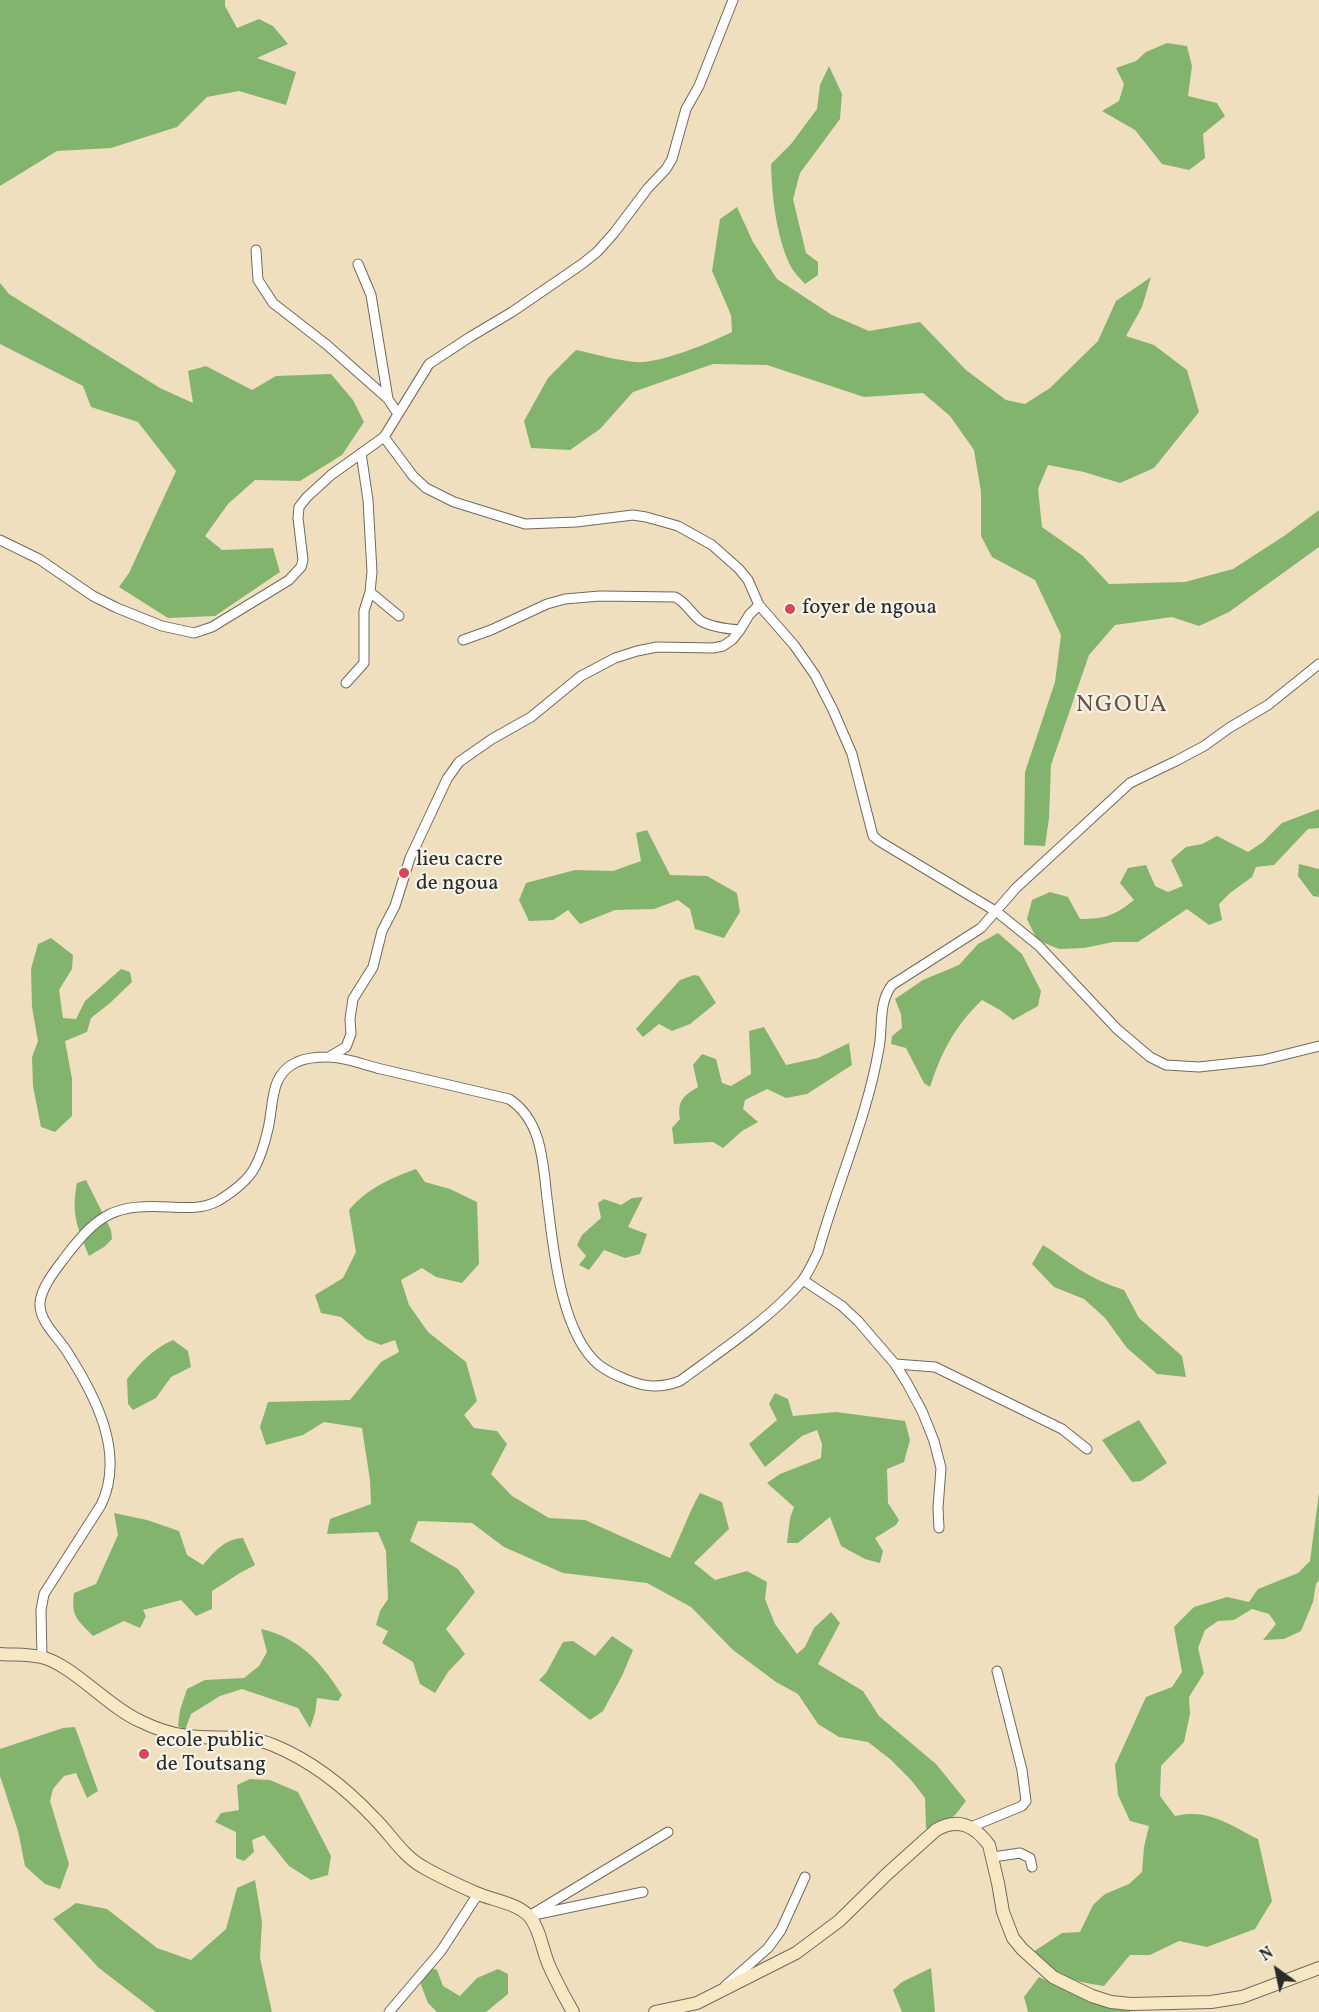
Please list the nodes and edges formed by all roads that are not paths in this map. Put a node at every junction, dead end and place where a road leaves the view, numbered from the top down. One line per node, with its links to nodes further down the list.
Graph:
1 (733, 0): 5 (street)
2 (256, 250): 4 (street)
3 (358, 264): 4 (street)
4 (388, 399): 5 (street)
5 (398, 414): 6 (street)
6 (384, 437): 7 (street); 10 (street)
7 (361, 453): 8 (street); 9 (street)
8 (0, 540)
9 (370, 592): 11 (street); 15 (street)
10 (759, 605): 12 (street); 16 (street)
11 (399, 616)
12 (740, 630): 13 (street); 18 (street)
13 (463, 640)
14 (1319, 664): 16 (street)
15 (346, 683)
16 (997, 912): 17 (street); 19 (street)
17 (1319, 1046)
18 (329, 1057): 19 (street); 24 (street)
19 (803, 1280): 20 (street)
20 (895, 1364): 21 (street); 22 (street)
21 (1088, 1449)
22 (939, 1528)
23 (0, 1654): 24 (street)
24 (42, 1657): 32 (street)
25 (997, 1671): 26 (street)
26 (971, 1827): 28 (street); 35 (street)
27 (668, 1832): 33 (street)
28 (993, 1857): 29 (street); 34 (street)
29 (1032, 1867)
30 (805, 1877): 35 (street)
31 (643, 1892): 33 (street)
32 (478, 1894): 33 (street); 36 (street)
33 (529, 1916): 37 (street)
34 (1319, 1968)
35 (719, 1992): 38 (street)
36 (389, 2012)
37 (573, 2012)
38 (655, 2012)

